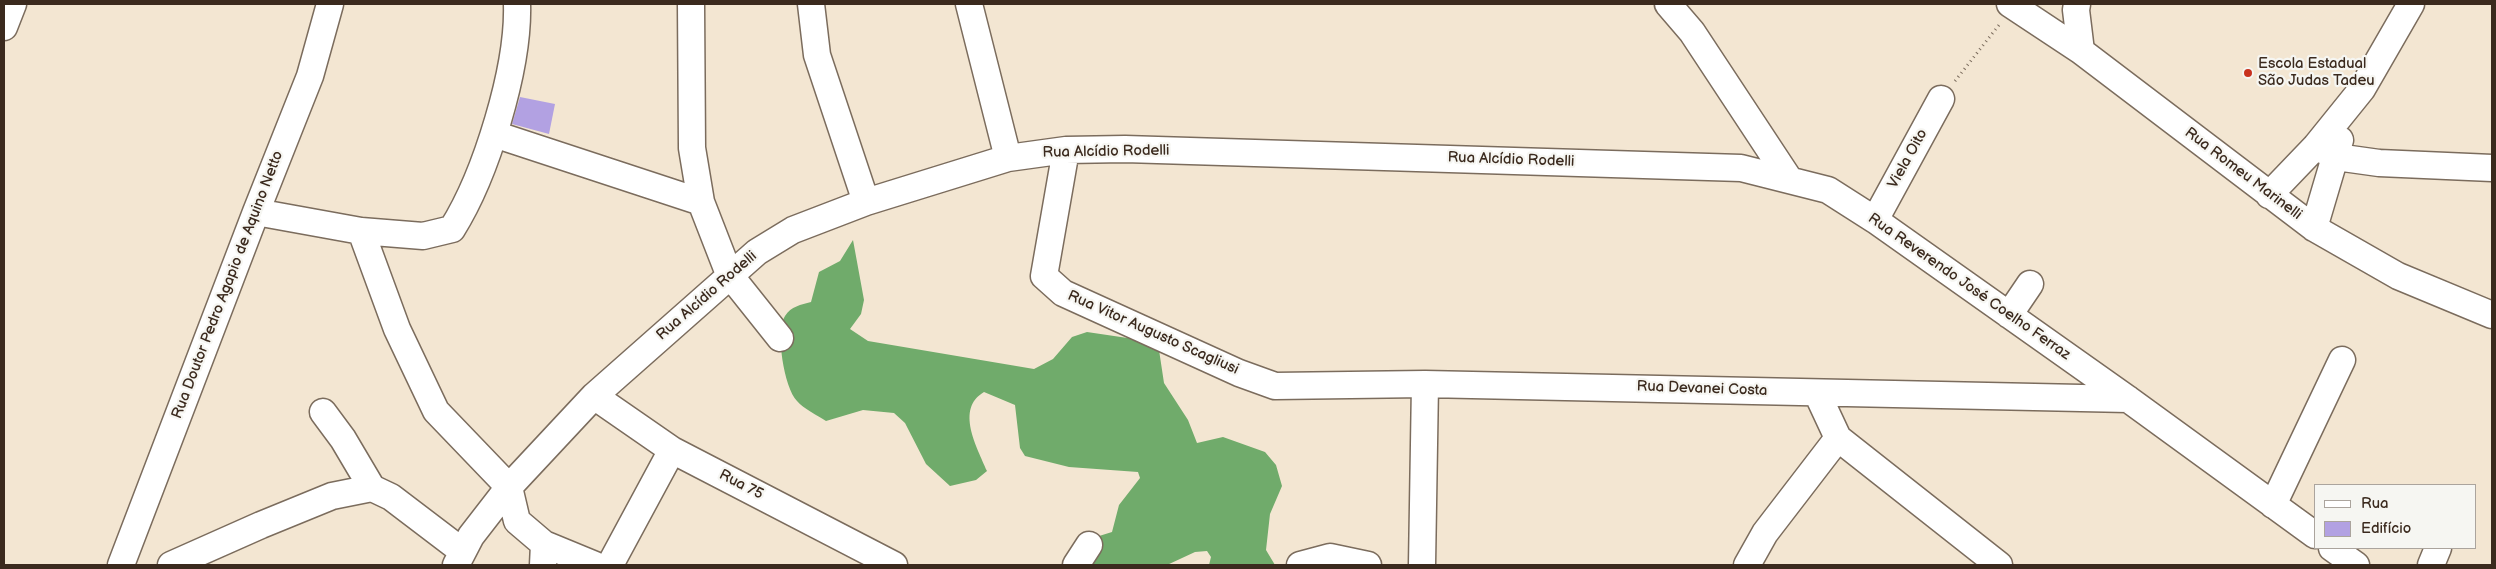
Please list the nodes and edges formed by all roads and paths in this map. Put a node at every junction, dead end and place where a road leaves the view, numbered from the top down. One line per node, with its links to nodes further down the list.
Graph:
1 (13, 4): 11 (street)
2 (330, 4): 23 (street, Rua Doutor Pedro Agapio de Aquino Netto)
3 (517, 4): 14 (street)
4 (691, 4): 21 (street)
5 (811, 4): 22 (street)
6 (969, 4): 17 (street)
7 (1668, 4): 19 (street)
8 (2013, 4): 12 (street, Rua Romeu Marinelli); 13 (path)
9 (2077, 4): 12 (street)
10 (2411, 4): 16 (street)
11 (4, 27)
12 (2081, 50): 20 (street, Rua Romeu Marinelli)
13 (1941, 99): 24 (street, Viela Oito)
14 (494, 134): 21 (street); 26 (street)
15 (1066, 150): 17 (street, Rua Alcídio Rodelli); 19 (street, Rua Alcídio Rodelli); 34 (street, Rua Vitor Augusto Scagliusi)
16 (2326, 152): 18 (street); 20 (street); 25 (street)
17 (1008, 158): 22 (street, Rua Alcídio Rodelli)
18 (2492, 168)
19 (1789, 179): 24 (street, Rua Reverendo José Coelho Ferraz)
20 (2269, 195): 25 (street, Rua Romeu Marinelli)
21 (701, 202): 27 (street)
22 (866, 202): 27 (street, Rua Alcídio Rodelli)
23 (256, 212): 26 (street); 50 (street, Rua Doutor Pedro Agapio de Aquino Netto)
24 (1875, 220): 29 (street, Rua Reverendo José Coelho Ferraz)
25 (2314, 228): 30 (street, Rua Romeu Marinelli)
26 (362, 231): 41 (street)
27 (729, 274): 31 (street); 36 (street, Rua Alcídio Rodelli)
28 (2030, 284): 29 (street)
29 (2009, 315): 37 (street, Rua Reverendo José Coelho Ferraz)
30 (2492, 315)
31 (780, 338)
32 (2342, 360): 43 (street)
33 (1425, 384): 34 (street, Rua Devanei Costa); 35 (street, Rua Devanei Costa); 56 (street)
34 (1275, 386)
35 (1817, 393): 37 (street, Rua Devanei Costa); 39 (street)
36 (594, 396): 40 (street, Rua 75); 41 (street, Rua Alcídio Rodelli)
37 (2128, 399): 43 (street, Rua Reverendo José Coelho Ferraz)
38 (323, 412): 42 (street)
39 (1838, 438): 57 (street); 58 (street)
40 (672, 450): 53 (street); 54 (street, Rua 75)
41 (509, 487): 47 (street); 48 (street, Rua Alcídio Rodelli)
42 (372, 488): 48 (street); 51 (street)
43 (2273, 505): 44 (street, Rua Reverendo José Coelho Ferraz)
44 (2314, 534)
45 (2333, 549): 59 (street)
46 (2438, 549): 60 (street)
47 (544, 555): 52 (street)
48 (459, 558)
49 (1305, 564): 55 (street)
50 (121, 565)
51 (171, 565)
52 (595, 565)
53 (610, 565)
54 (894, 565)
55 (1368, 565)
56 (1422, 565)
57 (1747, 565)
58 (1999, 565)
59 (2356, 565)
60 (2431, 565)

